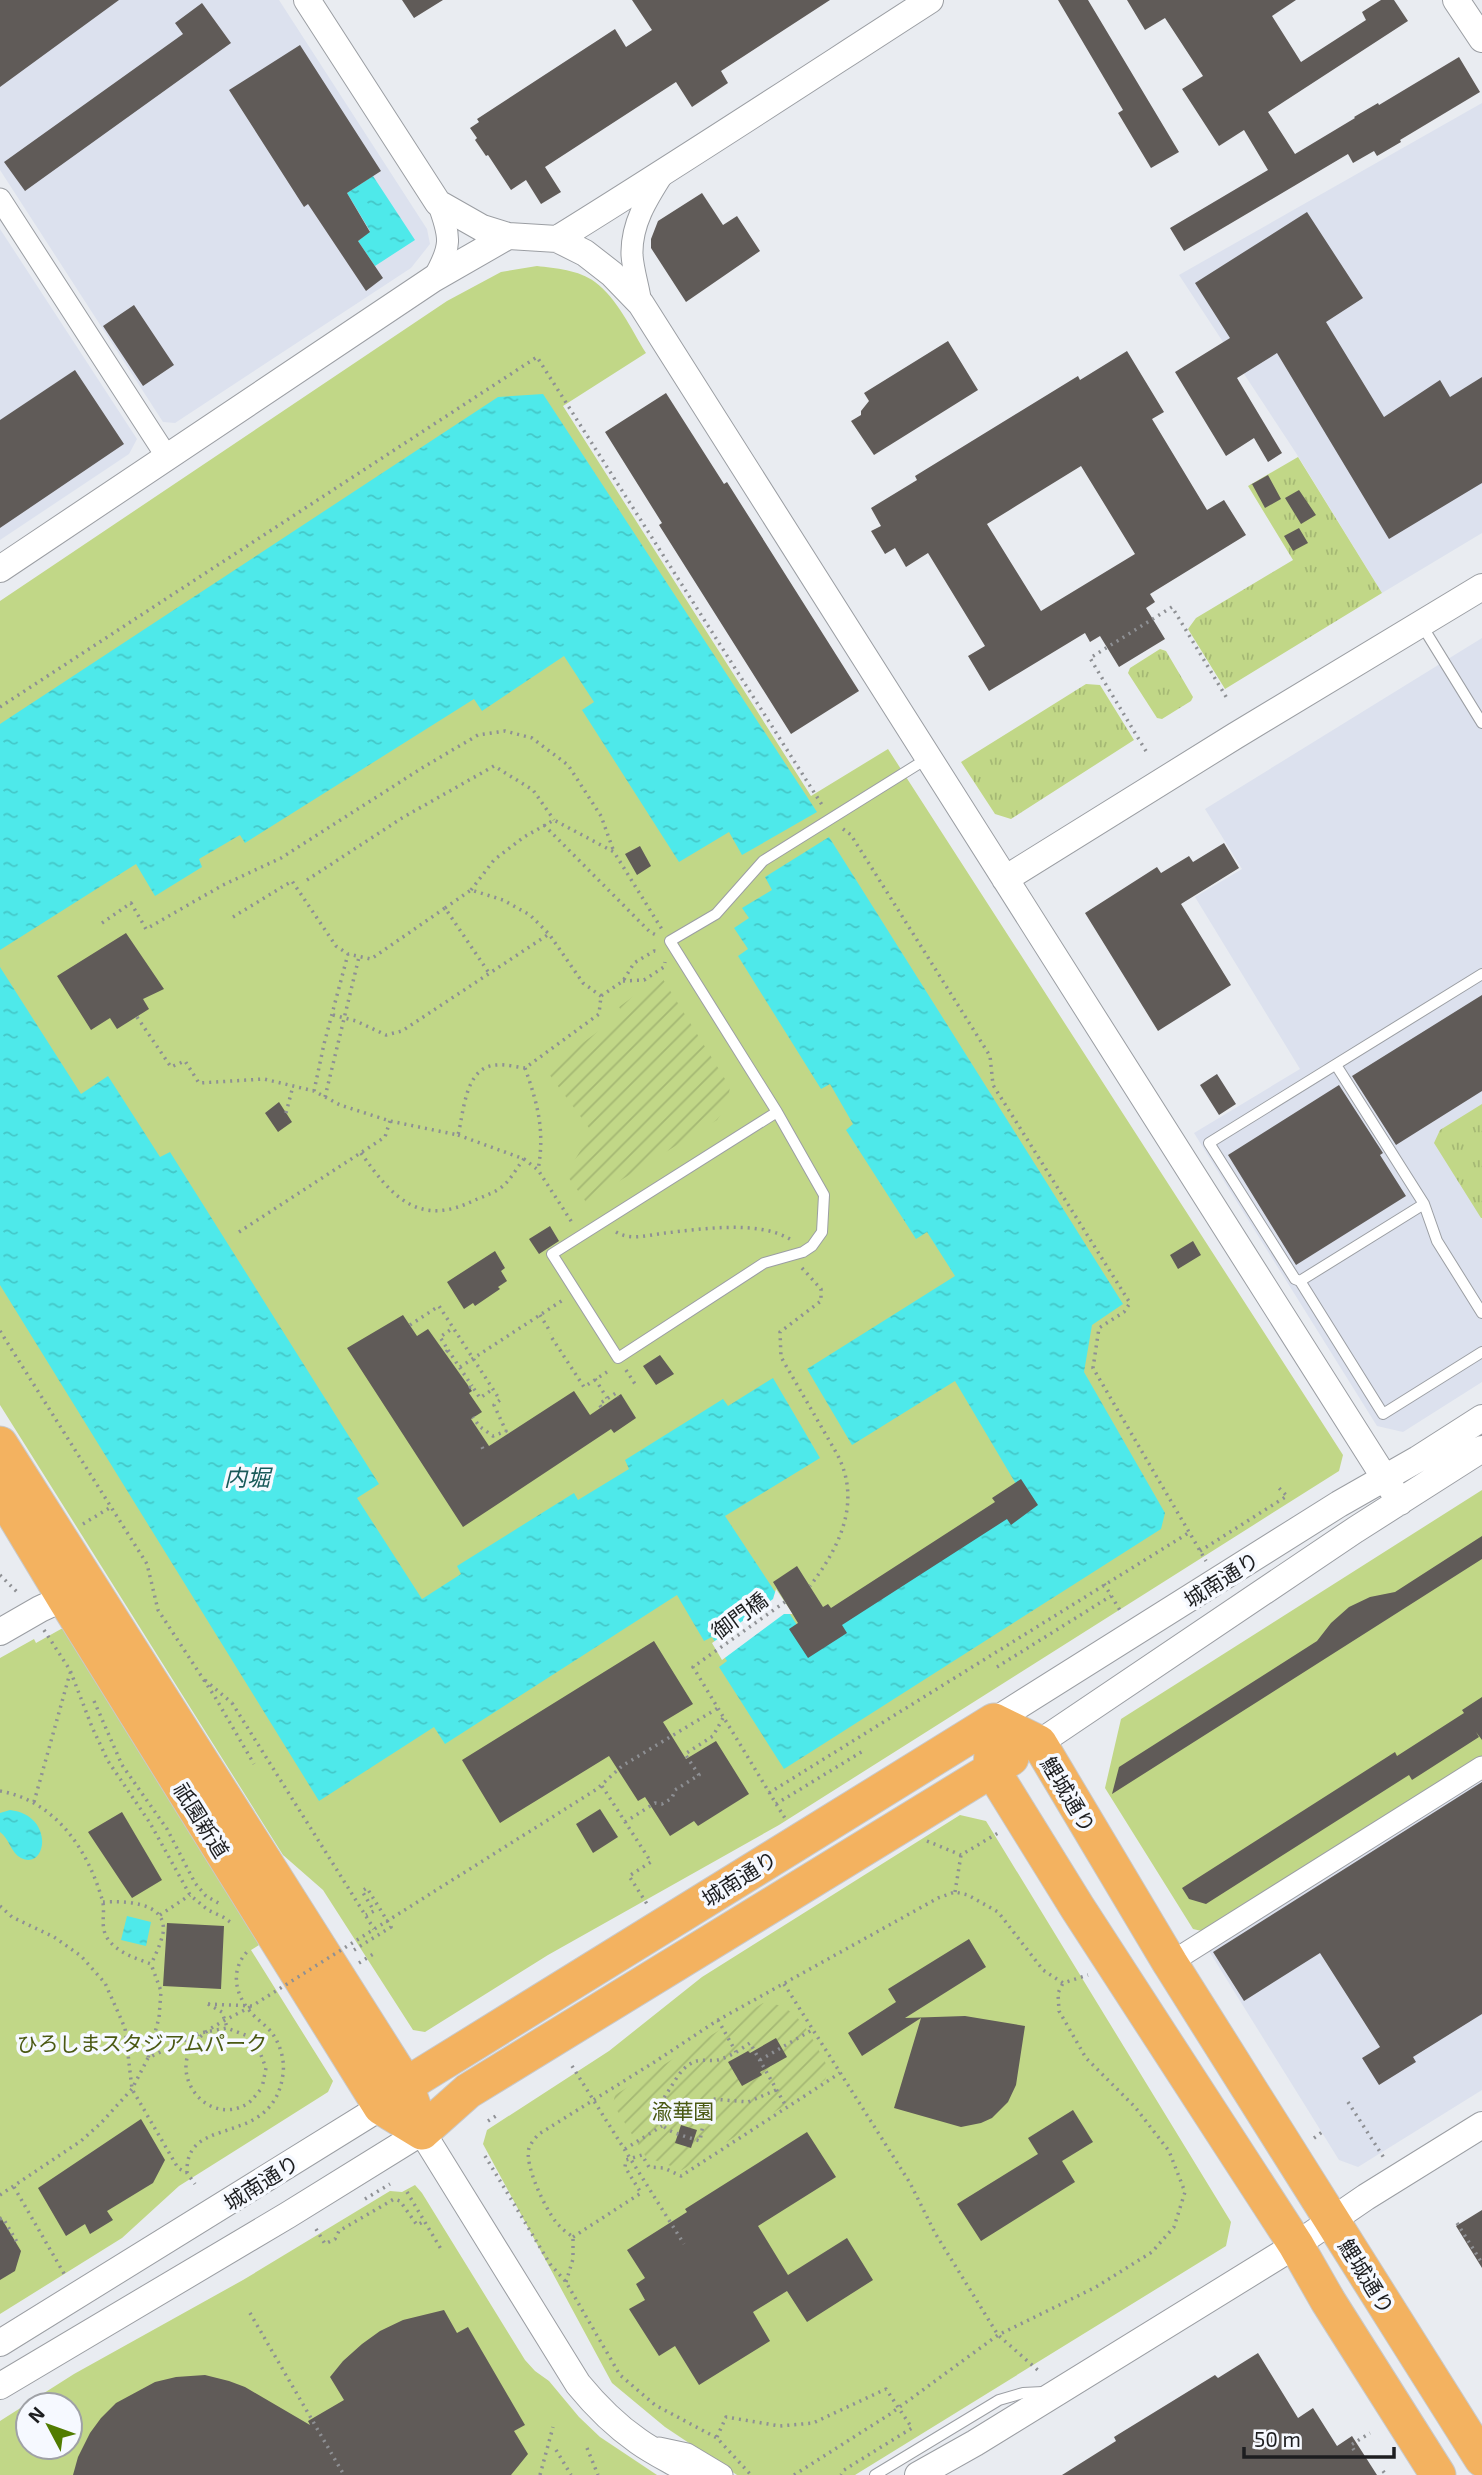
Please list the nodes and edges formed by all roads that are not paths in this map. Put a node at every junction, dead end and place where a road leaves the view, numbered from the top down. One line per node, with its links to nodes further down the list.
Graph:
1 (307, 0): 7 (street)
2 (1456, 0): 4 (street)
3 (928, 1): 5 (street)
4 (1482, 39)
5 (663, 174): 9 (street); 11 (street)
6 (0, 199): 12 (street)
7 (438, 203): 8 (street); 10 (street)
8 (508, 236): 9 (street); 10 (street)
9 (557, 239): 11 (street)
10 (433, 279): 12 (street)
11 (642, 304): 17 (street)
12 (167, 457): 13 (street)
13 (0, 569)
14 (1482, 586): 15 (street)
15 (1421, 624): 16 (lane); 18 (street)
16 (1482, 723)
17 (928, 758): 18 (street); 21 (lane)
18 (1005, 879): 29 (street)
19 (1482, 974): 20 (lane)
20 (1336, 1065): 22 (lane); 23 (lane)
21 (777, 1111): 21 (lane)
22 (1424, 1204): 23 (lane); 24 (lane)
23 (1300, 1281): 25 (lane)
24 (1482, 1313)
25 (1482, 1352)
26 (1482, 1418): 29 (street, 城南通り)
27 (0, 1444): 32 (highway, 祇園新道)
28 (1482, 1449): 31 (street, 城南通り)
29 (1384, 1477): 31 (street); 34 (street, 城南通り)
30 (0, 1491): 32 (highway, 祇園新道)
31 (1400, 1502): 35 (street, 城南通り)
32 (77, 1592): 33 (street); 39 (highway, 祇園新道)
33 (0, 1632)
34 (994, 1721): 35 (highway, 鯉城通り); 37 (highway); 39 (highway, 城南通り)
35 (1039, 1743): 37 (highway, 城南通り); 38 (highway, 鯉城通り)
36 (1482, 1767): 38 (street)
37 (991, 1768): 41 (highway, 城南通り); 43 (highway)
38 (1170, 1963): 42 (highway, 鯉城通り)
39 (394, 2096): 41 (highway, 祇園新道); 44 (street, 城南通り)
40 (1482, 2125): 42 (street)
41 (422, 2132): 45 (street); 47 (street)
42 (1333, 2221): 43 (street); 48 (highway, 鯉城通り)
43 (1296, 2245): 46 (street); 53 (highway)
44 (0, 2343)
45 (0, 2386)
46 (1057, 2392): 49 (street); 52 (lane)
47 (640, 2443): 50 (street); 51 (street)
48 (1482, 2459)
49 (925, 2471)
50 (695, 2475)
51 (722, 2475)
52 (875, 2475)
53 (1438, 2475)

